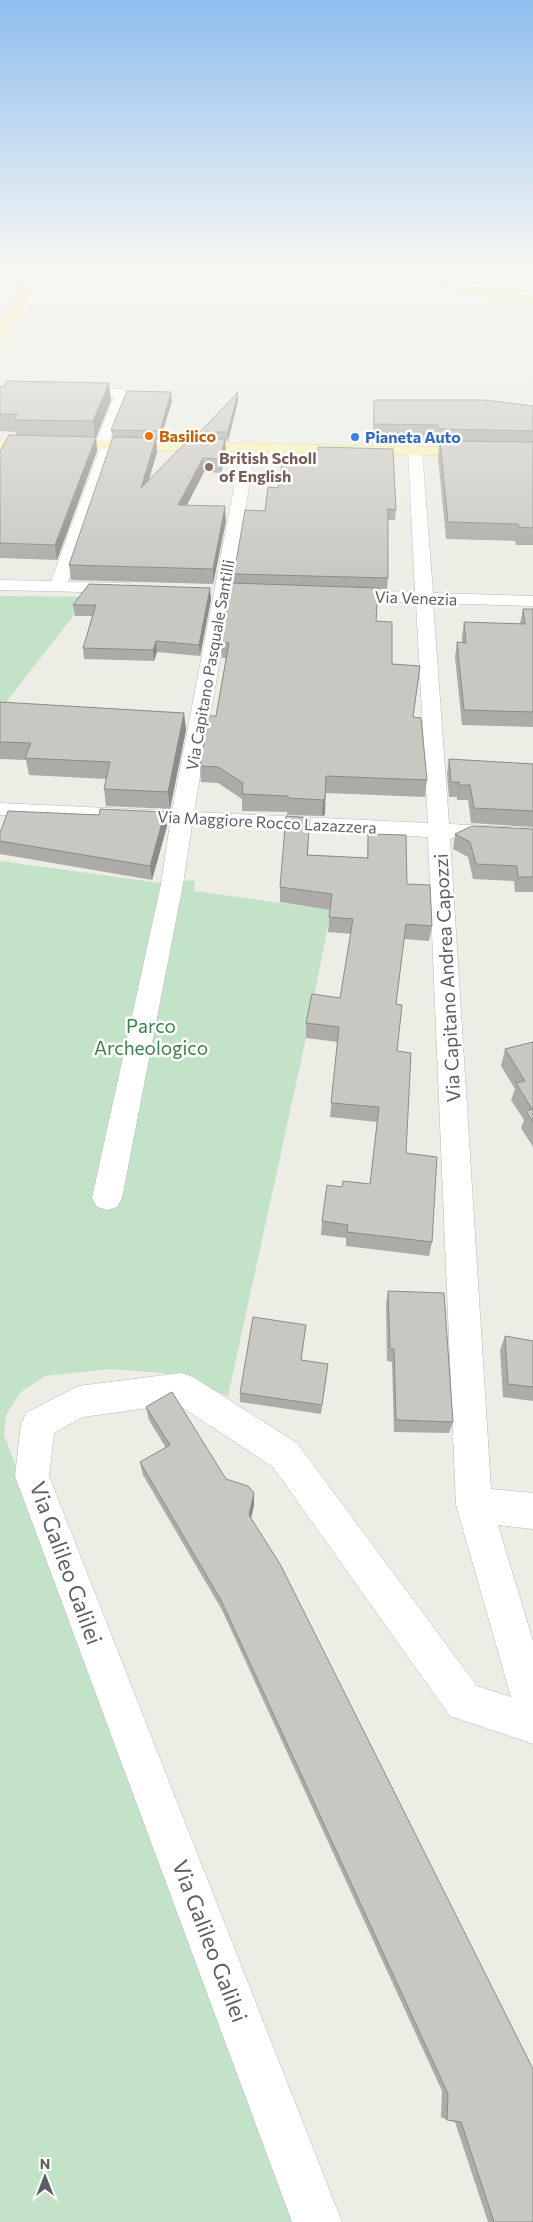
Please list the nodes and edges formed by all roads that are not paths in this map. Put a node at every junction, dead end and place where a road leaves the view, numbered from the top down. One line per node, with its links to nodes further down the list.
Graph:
1 (62, 392): 3 (street)
2 (0, 443): 3 (main road)
3 (105, 444): 4 (main road); 8 (street)
4 (249, 446): 5 (main road); 11 (street, Via Capitano Pasquale Santilli)
5 (414, 450): 6 (main road); 14 (street, Via Capitano Andrea Capozzi)
6 (533, 453)
7 (0, 585): 8 (street)
8 (58, 586): 9 (street)
9 (136, 589)
10 (204, 591): 11 (street)
11 (223, 592): 12 (street); 17 (street, Via Capitano Pasquale Santilli)
12 (242, 592)
13 (319, 595): 14 (street, Via Venezia)
14 (424, 598): 15 (street, Via Venezia); 18 (street, Via Capitano Andrea Capozzi)
15 (533, 601)
16 (0, 809): 17 (street, Via Maggiore Rocco Lazazzera)
17 (182, 817): 18 (street, Via Maggiore Rocco Lazazzera); 20 (street, Via Capitano Pasquale Santilli)
18 (439, 832): 19 (street, Via Maggiore Rocco Lazazzera); 21 (street, Via Capitano Andrea Capozzi)
19 (533, 835)
20 (107, 1198)
21 (474, 1505): 22 (street); 23 (street)
22 (533, 1511)
23 (533, 1706)
24 (533, 1724): 25 (street, Via Galileo Galilei)
25 (317, 2222)

